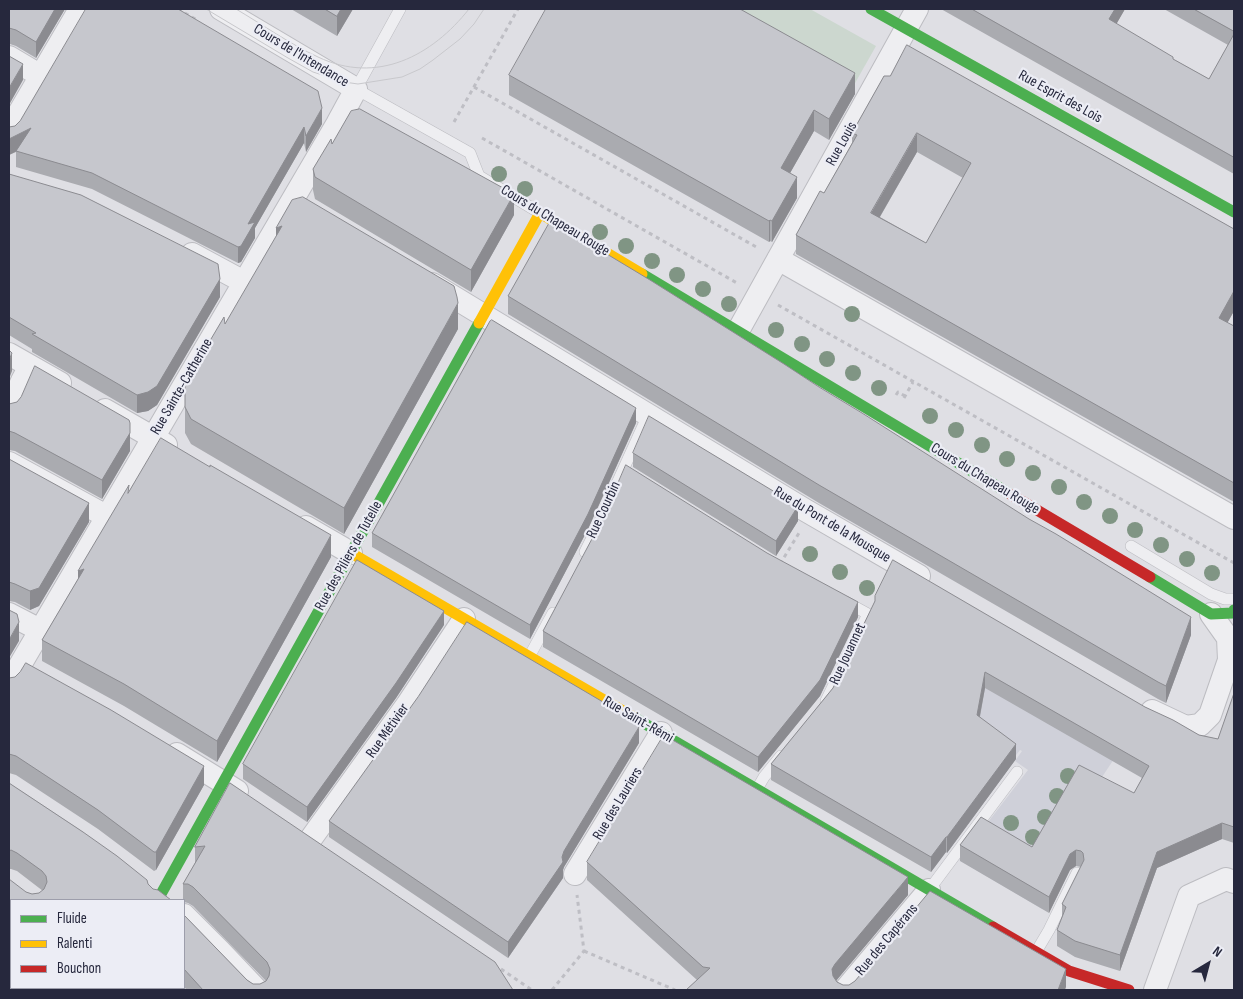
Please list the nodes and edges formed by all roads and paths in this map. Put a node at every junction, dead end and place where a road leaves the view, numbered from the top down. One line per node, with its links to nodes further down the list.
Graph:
1 (80, 9): 9 (street)
2 (221, 9): 11 (street, Cours de l'Intendance)
3 (400, 9): 11 (lane)
4 (518, 9): 10 (path)
5 (871, 9): 7 (street, Rue Esprit des Lois)
6 (918, 9): 7 (street, Rue Louis)
7 (907, 29): 15 (street, Rue Esprit des Lois); 18 (street, Rue Louis)
8 (9, 57): 9 (street)
9 (41, 76): 13 (street)
10 (474, 87): 12 (path); 18 (path)
11 (356, 89): 16 (lane, Cours du Chapeau Rouge); 20 (street, Rue Sainte-Catherine)
12 (454, 122)
13 (9, 130)
14 (480, 137): 21 (path)
15 (1234, 212)
16 (540, 213): 22 (street, Rue des Piliers de Tutelle); 23 (street, Cours du Chapeau Rouge)
17 (170, 243): 20 (street)
18 (778, 259): 21 (street); 36 (street)
19 (414, 273): 22 (street, Rue du Pont de la Mousque)
20 (244, 282): 30 (street, Rue Sainte-Catherine)
21 (759, 294): 23 (street); 26 (path)
22 (484, 314): 29 (street, Rue du Pont de la Mousque); 38 (street, Rue des Piliers de Tutelle)
23 (738, 331): 48 (street, Cours du Chapeau Rouge)
24 (9, 354): 25 (street)
25 (30, 366): 28 (street); 30 (street)
26 (913, 382): 27 (path); 39 (path)
27 (902, 403)
28 (9, 410)
29 (648, 415): 33 (street, Rue du Pont de la Mousque); 40 (lane, Rue Courbin)
30 (153, 438): 31 (street); 34 (street, Rue Sainte-Catherine)
31 (187, 457)
32 (9, 463): 34 (street)
33 (812, 514): 41 (path); 42 (street, Rue du Pont de la Mousque)
34 (106, 516): 50 (street, Rue Sainte-Catherine)
35 (289, 517): 38 (street, Rue Saint-Rémi)
36 (1234, 518)
37 (1131, 546): 44 (lane)
38 (351, 553): 49 (street, Rue Saint-Rémi); 59 (street, Rue des Piliers de Tutelle)
39 (1234, 563)
40 (578, 565)
41 (779, 566)
42 (933, 584)
43 (835, 596): 54 (lane, Rue Jouannet)
44 (1234, 598)
45 (556, 607): 51 (lane)
46 (1234, 610): 48 (street)
47 (9, 614): 50 (street)
48 (1211, 614): 53 (street)
49 (464, 619): 51 (street, Rue Saint-Rémi); 62 (street, Rue Métivier)
50 (40, 630): 52 (street, Rue Sainte-Catherine)
51 (529, 657): 55 (street, Rue Saint-Rémi)
52 (9, 684)
53 (1135, 701)
54 (820, 708)
55 (661, 734): 60 (street, Rue Saint-Rémi); 64 (street, Rue des Lauriers)
56 (158, 742): 59 (street)
57 (789, 746): 60 (lane)
58 (1017, 772): 66 (lane)
59 (224, 782): 61 (street); 67 (street, Rue des Piliers de Tutelle)
60 (757, 789): 66 (street, Rue Saint-Rémi)
61 (256, 804)
62 (310, 840)
63 (1077, 872): 70 (lane)
64 (575, 874): 69 (path)
65 (1234, 882): 78 (street)
66 (929, 890): 70 (street, Rue Saint-Rémi); 76 (street, Rue des Capérans)
67 (158, 894)
68 (185, 916): 72 (street)
69 (584, 950): 74 (path); 75 (path)
70 (1036, 952): 77 (street, Rue Saint-Rémi)
71 (501, 969): 73 (path)
72 (257, 990)
73 (532, 990)
74 (552, 990)
75 (675, 990)
76 (845, 990)
77 (1129, 990)
78 (1155, 990)

